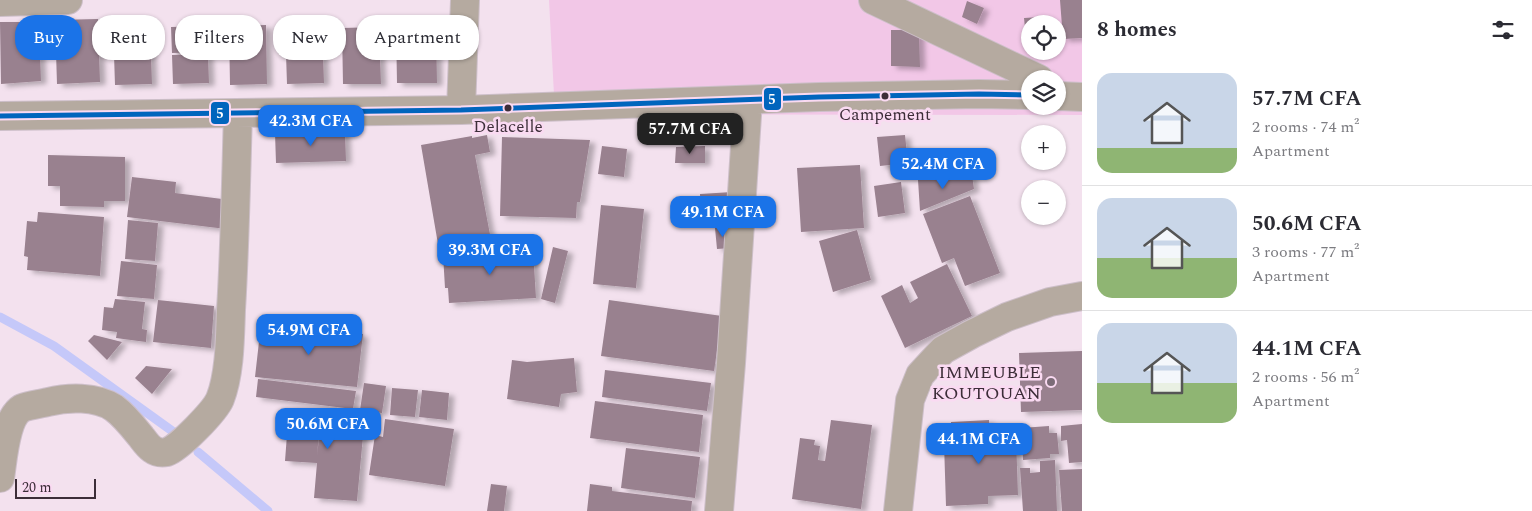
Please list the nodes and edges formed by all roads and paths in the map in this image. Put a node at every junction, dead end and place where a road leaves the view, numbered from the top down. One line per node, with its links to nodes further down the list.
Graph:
1 (68, 0): 4 (street)
2 (464, 0): 8 (street)
3 (873, 0): 5 (street)
4 (0, 2)
5 (1021, 70)
6 (1021, 95): 7 (street)
7 (748, 100): 8 (street); 13 (street)
8 (460, 110): 9 (street)
9 (238, 114): 10 (street); 12 (street)
10 (0, 116)
11 (1082, 296): 14 (street)
12 (0, 478)
13 (719, 511)
14 (898, 511)

